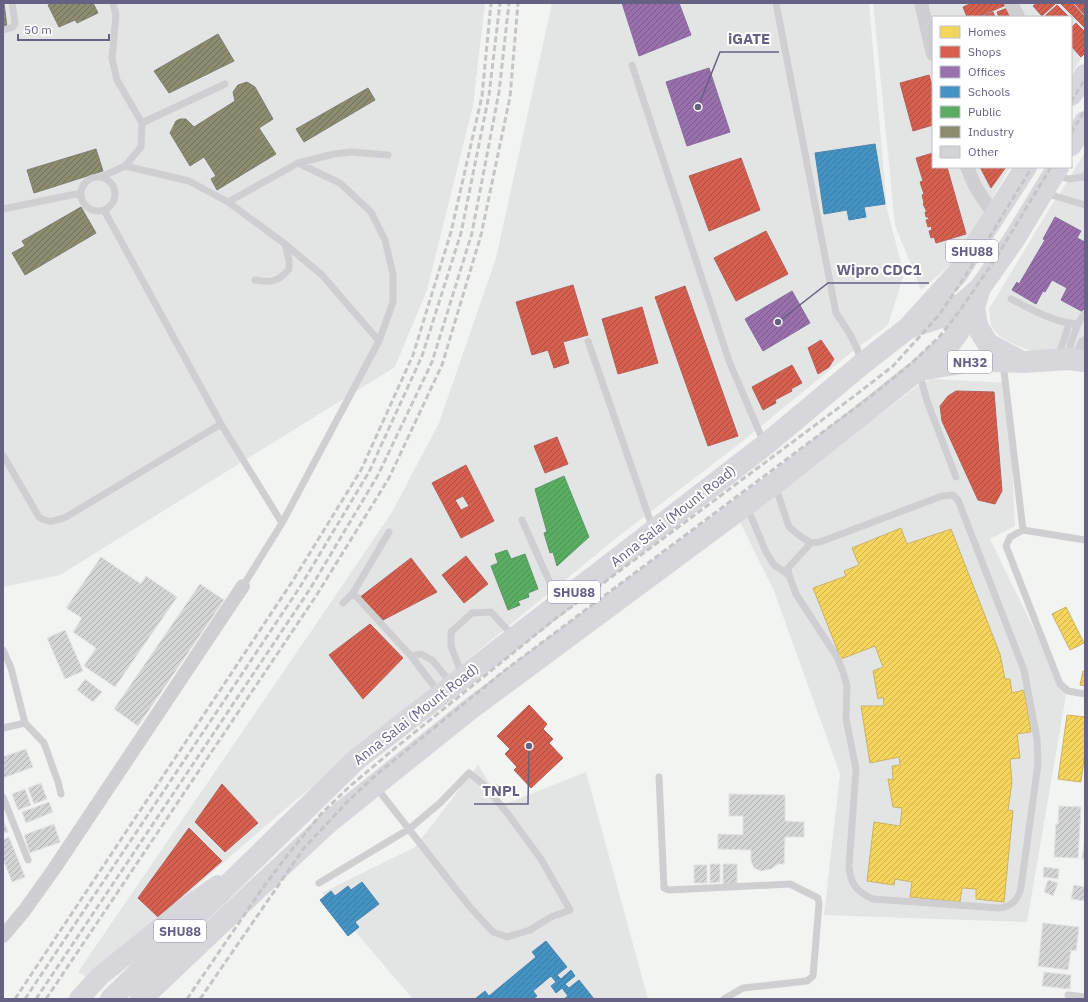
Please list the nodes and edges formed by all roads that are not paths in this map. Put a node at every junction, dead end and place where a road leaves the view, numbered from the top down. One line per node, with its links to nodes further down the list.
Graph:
1 (12, 3): 7 (lane)
2 (113, 3): 11 (lane)
3 (776, 3): 39 (lane)
4 (921, 3): 8 (street)
5 (1011, 3): 6 (street)
6 (1018, 16)
7 (3, 30)
8 (932, 50)
9 (632, 65): 42 (lane)
10 (225, 84): 11 (lane)
11 (142, 123): 14 (lane)
12 (388, 155): 13 (lane)
13 (298, 163): 21 (lane); 35 (lane)
14 (125, 166): 18 (lane); 21 (lane)
15 (968, 168): 25 (street)
16 (1025, 168): 25 (main road, Anna Salai (Mount Road) / SHU88)
17 (1085, 175): 19 (lane)
18 (100, 177): 20 (lane); 24 (lane)
19 (1051, 178): 22 (lane); 28 (main road, SHU88)
20 (81, 193): 23 (lane); 24 (lane)
21 (228, 202): 26 (lane)
22 (1085, 205)
23 (3, 209)
24 (104, 210): 41 (lane)
25 (999, 211): 34 (main road, Anna Salai (Mount Road) / SHU88)
26 (285, 244): 27 (lane); 35 (lane)
27 (255, 280)
28 (980, 288): 31 (main road, SHU88); 38 (main road)
29 (1011, 299): 32 (lane)
30 (1085, 313): 33 (lane)
31 (941, 317): 34 (main road, SHU88); 40 (main road, SHU88)
32 (1069, 324): 33 (lane); 37 (lane)
33 (1078, 324): 37 (lane)
34 (908, 328): 39 (main road, Anna Salai (Mount Road) / SHU88)
35 (379, 341): 48 (lane)
36 (588, 342): 50 (lane)
37 (1074, 356): 38 (main road)
38 (1012, 362): 40 (main road, NH32); 49 (lane)
39 (862, 364): 42 (main road, Anna Salai (Mount Road) / SHU88)
40 (918, 370): 44 (lane); 45 (main road, SHU88)
41 (221, 424): 43 (lane); 48 (lane)
42 (765, 445): 50 (main road, Anna Salai (Mount Road) / SHU88)
43 (3, 455)
44 (956, 477)
45 (782, 478): 46 (main road, SHU88); 53 (lane)
46 (746, 504): 54 (lane); 67 (main road, SHU88)
47 (522, 520): 58 (lane)
48 (282, 523): 55 (lane)
49 (1022, 530): 52 (lane); 63 (lane)
50 (653, 531): 58 (main road, Anna Salai (Mount Road) / SHU88)
51 (389, 532): 56 (lane)
52 (1085, 540)
53 (811, 543): 54 (lane); 54 (lane)
54 (788, 575)
55 (243, 586): 74 (street)
56 (353, 593): 57 (lane); 61 (lane)
57 (343, 603)
58 (559, 603): 59 (main road, Anna Salai (Mount Road) / SHU88)
59 (514, 638): 62 (main road, Anna Salai (Mount Road) / SHU88); 62 (lane)
60 (3, 650): 64 (lane)
61 (411, 656): 62 (lane); 62 (lane)
62 (452, 685): 72 (main road, Anna Salai (Mount Road) / SHU88)
63 (1085, 694)
64 (25, 722): 65 (lane); 68 (lane)
65 (3, 728)
66 (659, 777): 80 (lane)
67 (375, 786): 70 (lane); 79 (main road, SHU88)
68 (61, 794)
69 (3, 797): 71 (lane)
70 (409, 829): 70 (lane); 73 (lane)
71 (28, 860)
72 (249, 864): 77 (main road); 78 (main road, Anna Salai (Mount Road) / SHU88)
73 (319, 883)
74 (3, 936)
75 (1068, 995): 76 (lane)
76 (1085, 997)
77 (79, 999)
78 (111, 999)
79 (142, 999)
80 (724, 999)

